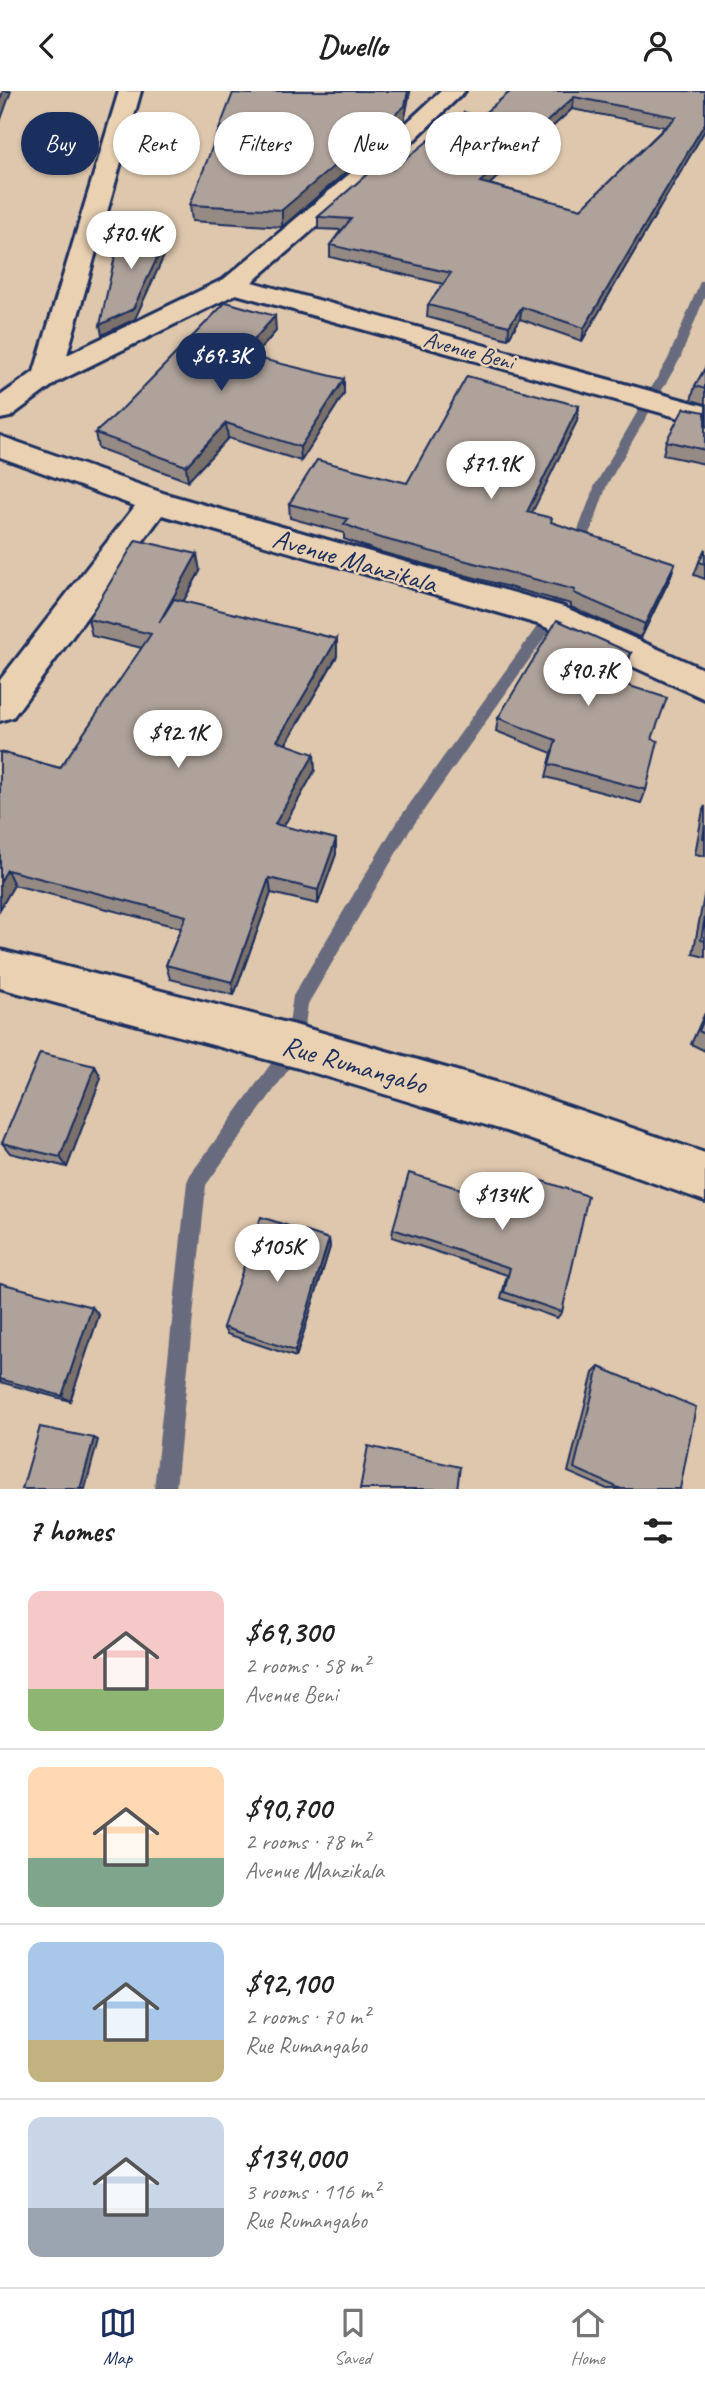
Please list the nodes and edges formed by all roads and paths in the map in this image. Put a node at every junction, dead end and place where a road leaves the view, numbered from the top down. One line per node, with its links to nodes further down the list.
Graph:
1 (130, 91): 4 (street)
2 (454, 91): 3 (street)
3 (233, 285): 4 (street); 6 (street, Avenue Beni)
4 (47, 376): 5 (street)
5 (0, 410)
6 (705, 416)
7 (0, 446): 8 (street, Avenue Manzikala)
8 (155, 502): 9 (street, Avenue Manzikala); 10 (street)
9 (705, 685)
10 (0, 707)
11 (0, 969): 12 (street, Rue Rumangabo)
12 (705, 1177)

